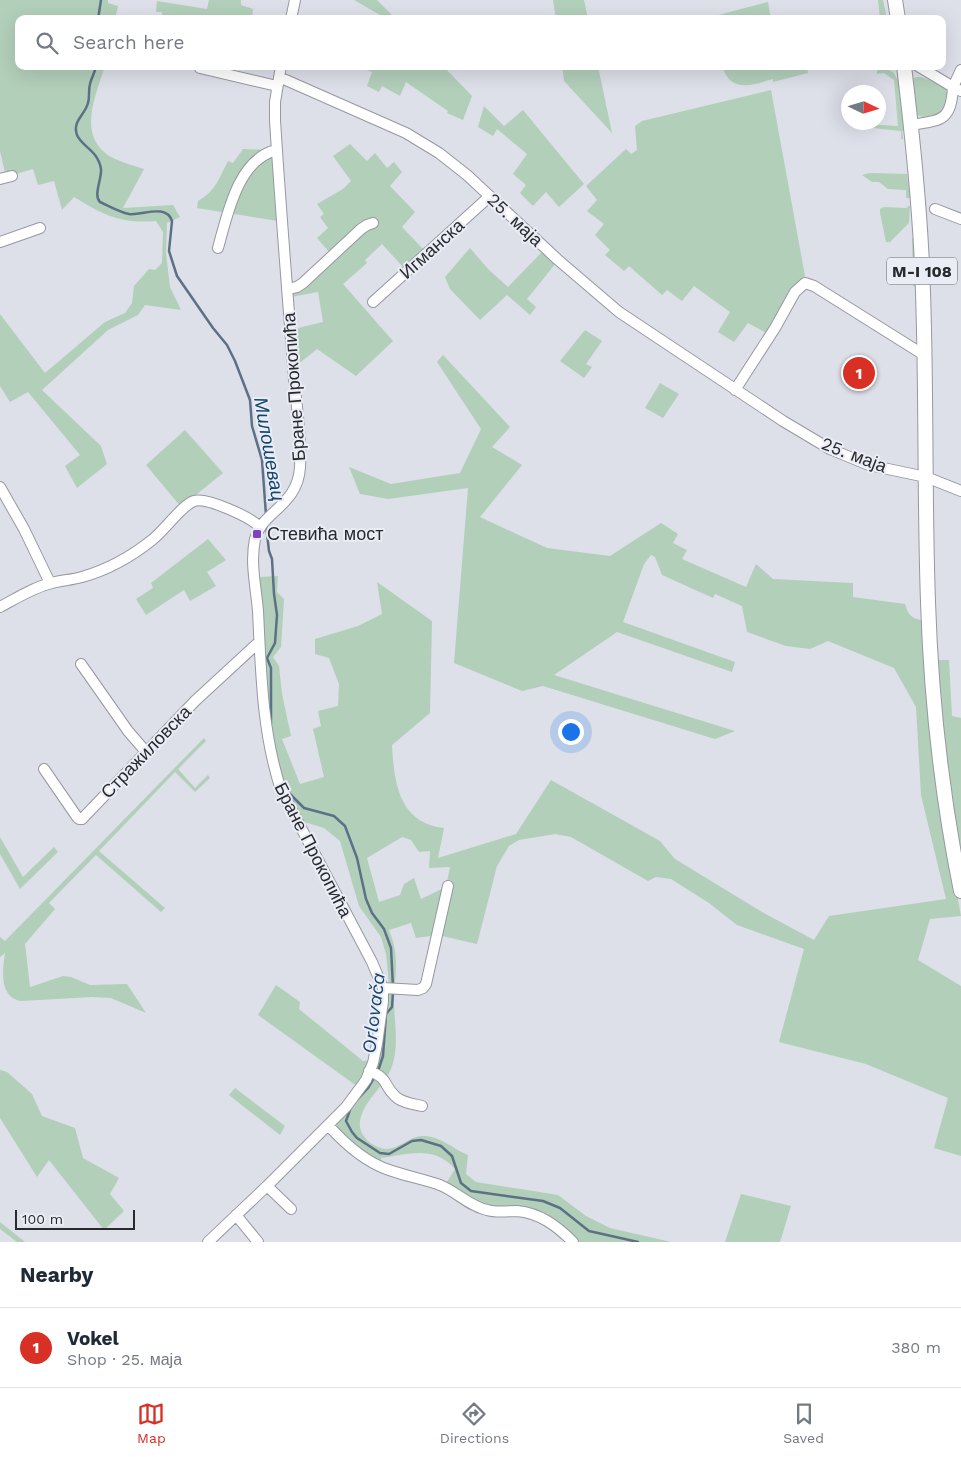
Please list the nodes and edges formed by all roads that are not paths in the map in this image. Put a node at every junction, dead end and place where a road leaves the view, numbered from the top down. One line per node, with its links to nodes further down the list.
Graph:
1 (295, 0): 3 (street)
2 (895, 0): 4 (main road)
3 (292, 15)
4 (897, 15)
5 (211, 70): 10 (street)
6 (280, 70): 10 (street, Бране Прокопића)
7 (904, 70): 12 (main road, M-I 108)
8 (925, 70): 11 (street)
9 (961, 70): 11 (street)
10 (278, 82): 13 (street, Бране Прокопића); 16 (street, 25. маја)
11 (957, 89): 12 (street)
12 (911, 125): 25 (main road, M-I 108)
13 (277, 150): 22 (street); 23 (street, Бране Прокопића)
14 (12, 176): 15 (street)
15 (0, 179)
16 (490, 196): 24 (street, Игманска); 26 (street, 25. маја)
17 (935, 209): 18 (street)
18 (961, 219)
19 (373, 223): 23 (street, Бране Прокопића)
20 (40, 228): 21 (street)
21 (0, 242)
22 (218, 248)
23 (287, 289): 30 (street, Бране Прокопића)
24 (373, 302)
25 (924, 355): 26 (street); 27 (main road, M-I 108)
26 (735, 390): 27 (street, 25. маја)
27 (926, 477): 29 (street, 25. маја); 38 (main road, M-I 108)
28 (0, 487): 31 (street)
29 (961, 491)
30 (261, 526): 31 (street); 33 (street, Бране Прокопића)
31 (50, 583): 32 (street)
32 (0, 606)
33 (260, 642): 35 (street, Стражиловска); 39 (street, Бране Прокопића)
34 (81, 664): 35 (street)
35 (147, 753): 36 (street, Стражиловска)
36 (44, 769)
37 (448, 886): 39 (street)
38 (961, 890)
39 (387, 988): 40 (street, Бране Прокопића)
40 (376, 1074): 41 (street); 42 (street, Бране Прокопића)
41 (422, 1106)
42 (328, 1125): 43 (street, Бране Прокопића); 48 (street)
43 (267, 1186): 44 (street); 45 (street, Бране Прокопића)
44 (291, 1209)
45 (236, 1215): 46 (street, Бране Прокопића); 47 (street)
46 (212, 1241)
47 (258, 1242)
48 (573, 1242)

